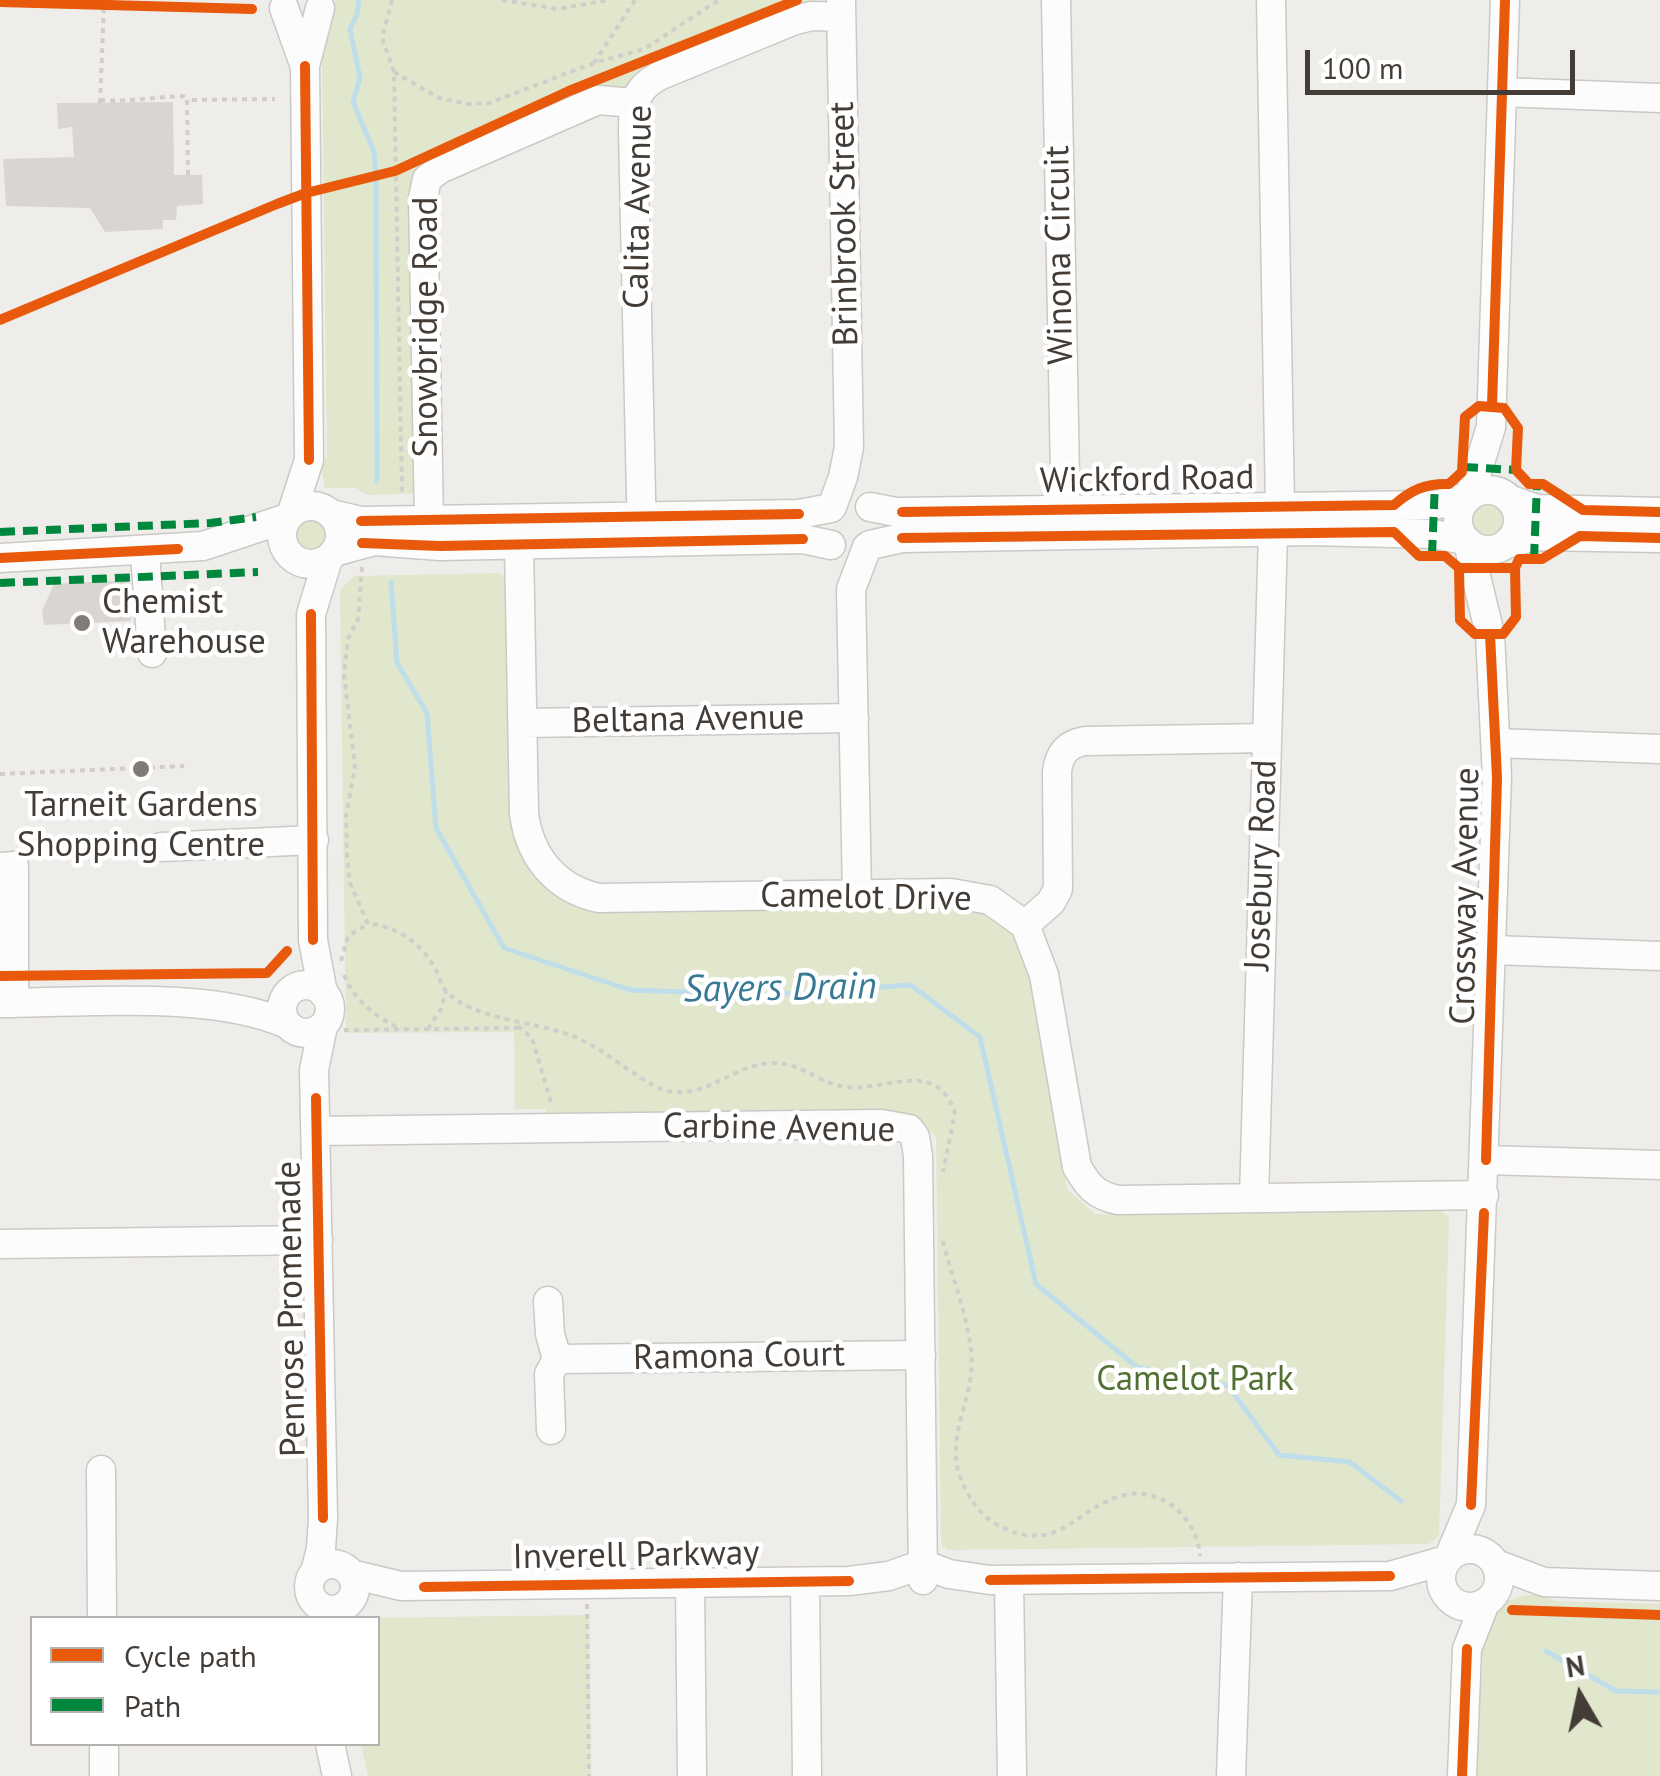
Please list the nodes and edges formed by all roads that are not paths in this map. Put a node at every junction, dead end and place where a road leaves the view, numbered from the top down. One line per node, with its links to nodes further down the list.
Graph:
1 (1056, 0): 23 (street, Winona Circuit)
2 (1272, 0): 21 (street)
3 (1505, 0): 8 (street)
4 (279, 3): 5 (street); 7 (street)
5 (322, 4): 7 (street)
6 (841, 8): 10 (street, Calita Avenue); 12 (street, Brinbrook Street)
7 (305, 66): 13 (street)
8 (1502, 92): 9 (street); 11 (street)
9 (1660, 98)
10 (633, 112): 22 (street, Snowbridge Road); 24 (street, Calita Avenue)
11 (1490, 427): 14 (street); 15 (street)
12 (849, 447): 16 (street, Brinbrook Street); 17 (street, Brinbrook Street)
13 (309, 460): 19 (street); 20 (street)
14 (1469, 496): 15 (street); 21 (street, Wickford Road); 26 (street)
15 (1509, 498): 18 (street); 27 (street)
16 (868, 505): 17 (street); 23 (street, Wickford Road); 31 (street)
17 (831, 508): 24 (street); 30 (street)
18 (1660, 512)
19 (330, 513): 20 (street); 22 (street); 33 (street)
20 (290, 515): 29 (street); 35 (street)
21 (1276, 519): 23 (street, Wickford Road); 26 (street, Wickford Road); 42 (street, Josebury Road)
22 (429, 521): 24 (street)
23 (1066, 522): 31 (street, Wickford Road)
24 (641, 530): 28 (street); 30 (street)
25 (1660, 538): 27 (street)
26 (1466, 542): 27 (street); 38 (street, Crossway Avenue)
27 (1506, 544): 38 (street, Crossway Avenue)
28 (519, 545): 33 (street); 41 (street, Camelot Drive)
29 (204, 546): 32 (street); 35 (street)
30 (832, 546): 31 (street); 36 (street)
31 (869, 546): 36 (street)
32 (144, 552): 34 (street); 39 (street)
33 (331, 555): 35 (street); 37 (street)
34 (0, 558)
35 (292, 558): 37 (street)
36 (852, 588): 40 (street)
37 (311, 614): 45 (street)
38 (1490, 634): 43 (street, Crossway Avenue)
39 (152, 653)
40 (854, 718): 41 (street, Beltana Avenue); 48 (street)
41 (523, 724): 48 (street, Camelot Drive)
42 (1266, 738): 49 (street); 64 (street, Josebury Road)
43 (1496, 743): 44 (street); 51 (street, Crossway Avenue)
44 (1660, 748)
45 (314, 840): 46 (street); 50 (street)
46 (161, 847)
47 (0, 867): 55 (street)
48 (857, 894): 49 (street, Camelot Drive)
49 (1025, 925): 64 (street)
50 (314, 940): 53 (street); 54 (street)
51 (1492, 950): 52 (street); 61 (street, Crossway Avenue)
52 (1660, 956)
53 (323, 992): 54 (street); 58 (street)
54 (289, 993): 56 (street); 57 (street)
55 (7, 1003): 56 (street)
56 (246, 1009): 57 (street)
57 (289, 1026): 58 (street); 59 (street, Penrose Promenade)
58 (334, 1028): 59 (street, Penrose Promenade)
59 (314, 1070): 60 (street, Penrose Promenade)
60 (317, 1131): 65 (street, Penrose Promenade); 68 (street, Carbine Avenue)
61 (1486, 1160): 62 (street); 63 (street, Crossway Avenue)
62 (1660, 1165)
63 (1484, 1195): 64 (street); 72 (street, Crossway Avenue)
64 (1254, 1198)
65 (318, 1240): 66 (street); 73 (street, Penrose Promenade)
66 (0, 1244)
67 (548, 1301): 69 (street)
68 (921, 1355): 69 (street, Ramona Court); 77 (street, Carbine Avenue)
69 (557, 1359): 70 (street)
70 (552, 1430)
71 (101, 1470): 89 (street)
72 (1471, 1505): 74 (street, Crossway Avenue); 75 (street, Crossway Avenue)
73 (323, 1518): 76 (street, Penrose Promenade); 85 (street, Penrose Promenade)
74 (1447, 1558): 75 (street); 78 (street); 86 (street)
75 (1494, 1562): 82 (street); 87 (street)
76 (315, 1572): 85 (street); 88 (street)
77 (923, 1572): 80 (street); 81 (street, Inverell Parkway)
78 (1390, 1576): 79 (street); 86 (street)
79 (1238, 1577): 80 (street); 98 (street)
80 (1000, 1580): 97 (street)
81 (805, 1582): 83 (street, Inverell Parkway); 96 (street)
82 (1544, 1582): 84 (street); 87 (street)
83 (690, 1584): 85 (street, Inverell Parkway); 95 (street)
84 (1660, 1586)
85 (347, 1593): 88 (street)
86 (1450, 1599): 87 (street); 90 (street)
87 (1486, 1602): 90 (street)
88 (316, 1610)
89 (102, 1616)
90 (1467, 1649): 99 (street)
91 (104, 1746): 93 (street)
92 (330, 1746): 94 (street)
93 (104, 1776)
94 (337, 1776)
95 (692, 1776)
96 (808, 1776)
97 (1012, 1776)
98 (1231, 1776)
99 (1462, 1776)

